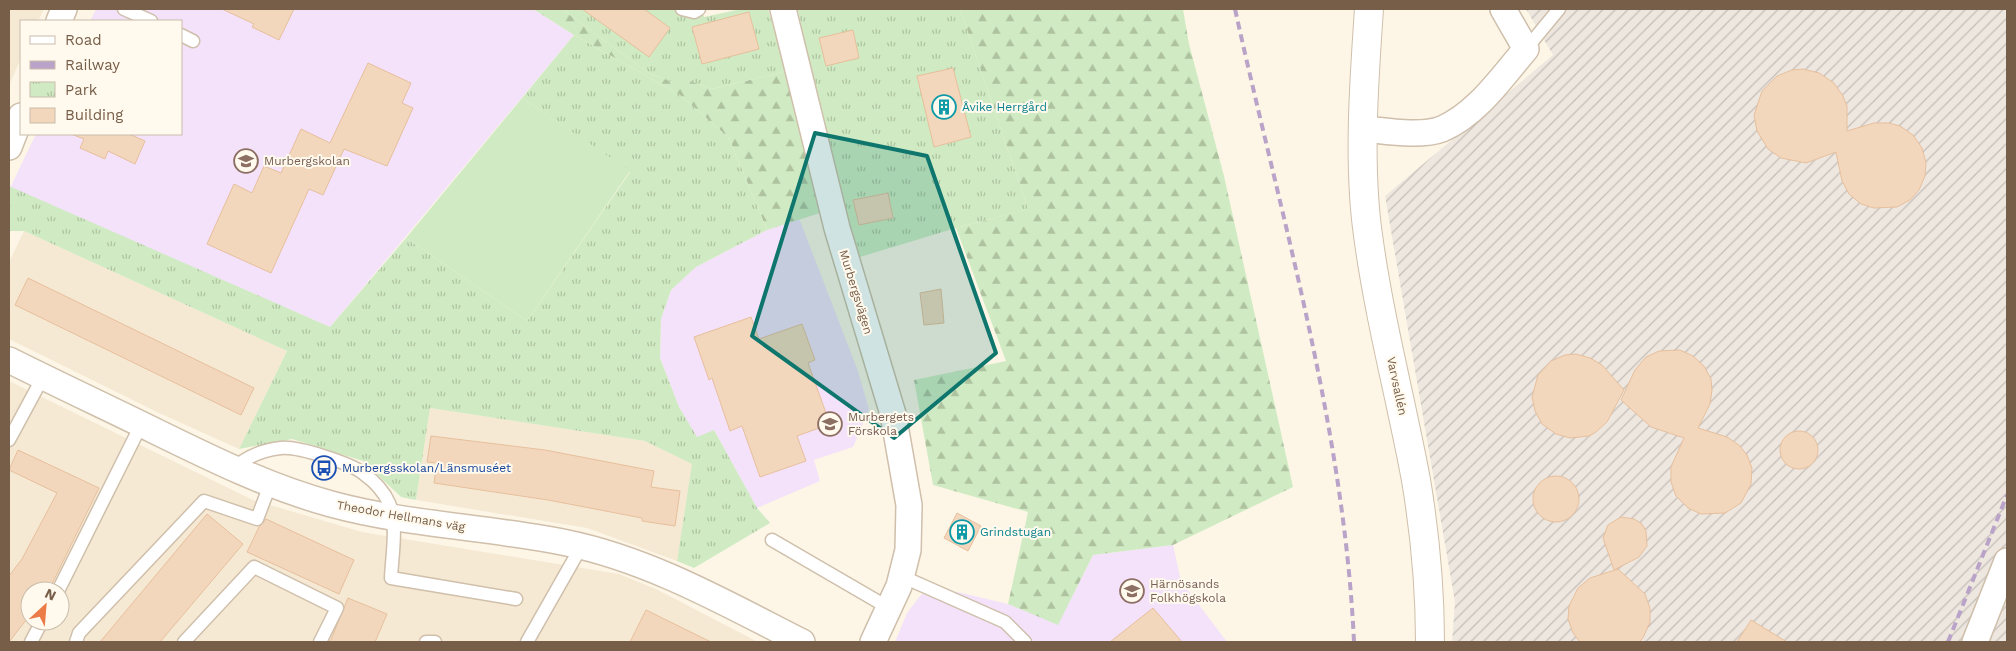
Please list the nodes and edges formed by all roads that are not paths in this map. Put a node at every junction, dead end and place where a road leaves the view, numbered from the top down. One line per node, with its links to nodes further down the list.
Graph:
1 (124, 9): 8 (lane)
2 (682, 9): 3 (lane)
3 (699, 9)
4 (783, 9): 25 (street, Murbergsvägen)
5 (1369, 9): 13 (street, Varvsallén)
6 (1503, 9): 11 (street)
7 (1559, 9): 11 (lane)
8 (149, 20)
9 (182, 36): 10 (lane)
10 (193, 41)
11 (1526, 49): 13 (street)
12 (20, 119): 14 (street)
13 (1364, 129): 38 (street, Varvsallén)
14 (9, 147)
15 (9, 360): 16 (street, Theodor Hellmans väg)
16 (43, 377): 17 (street, Theodor Hellmans väg); 18 (lane)
17 (141, 424): 19 (street, Theodor Hellmans väg); 26 (lane)
18 (11, 432)
19 (233, 469): 20 (street, Theodor Hellmans väg); 21 (lane)
20 (270, 485): 21 (street, Theodor Hellmans väg); 29 (lane)
21 (394, 517): 23 (street, Theodor Hellmans väg); 27 (lane)
22 (772, 540): 28 (lane)
23 (581, 547): 34 (lane); 35 (street, Theodor Hellmans väg)
24 (2007, 560): 39 (street)
25 (901, 576): 28 (street, Murbergsvägen); 37 (lane)
26 (63, 581)
27 (516, 599)
28 (889, 608): 36 (street, Murbergsvägen)
29 (76, 642)
30 (184, 642): 31 (lane)
31 (320, 642)
32 (426, 642): 33 (lane)
33 (434, 642)
34 (527, 642)
35 (802, 642)
36 (873, 642)
37 (1026, 642)
38 (1430, 642)
39 (1975, 642)

